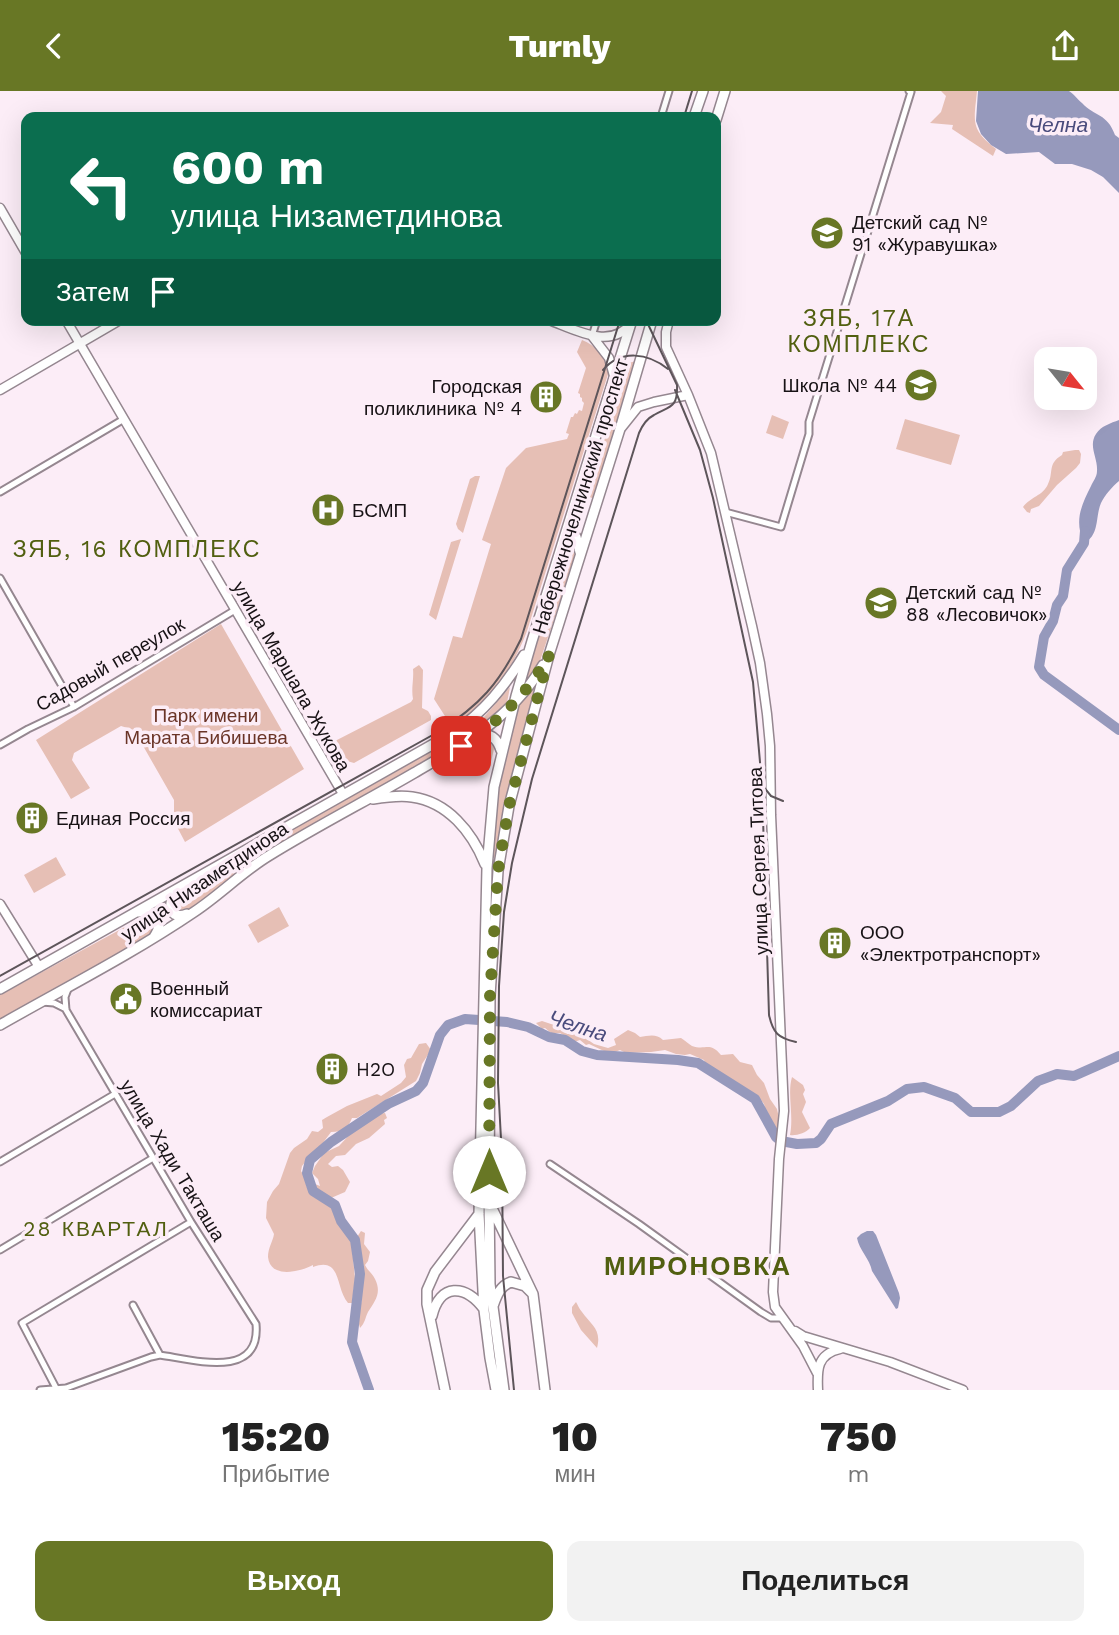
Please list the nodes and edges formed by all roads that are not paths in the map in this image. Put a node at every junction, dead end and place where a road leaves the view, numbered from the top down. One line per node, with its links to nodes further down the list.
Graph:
1 (669, 91): 5 (street)
2 (703, 91): 6 (main road)
3 (725, 91): 7 (main road)
4 (909, 91): 28 (street)
5 (663, 112)
6 (696, 112)
7 (718, 112)
8 (0, 208): 9 (main road)
9 (21, 244)
10 (69, 326): 19 (main road, улица Маршала Жукова)
11 (110, 326): 19 (main road)
12 (565, 326): 18 (main road)
13 (595, 326): 18 (street)
14 (628, 326): 18 (main road)
15 (629, 326): 20 (main road, Набережночелнинский проспект)
16 (651, 326): 24 (main road, Набережночелнинский проспект)
17 (668, 326): 22 (main road, улица Сергея Титова)
18 (592, 336): 20 (main road)
19 (79, 344): 21 (main road); 23 (main road, улица Маршала Жукова)
20 (614, 376): 25 (main road, Набережночелнинский проспект)
21 (0, 390)
22 (688, 395): 24 (main road); 28 (main road, улица Сергея Титова)
23 (124, 419): 26 (street); 32 (main road, улица Маршала Жукова)
24 (620, 429): 27 (main road, Набережночелнинский проспект)
25 (579, 489): 27 (main road); 29 (main road, Набережночелнинский проспект)
26 (0, 492)
27 (599, 495): 30 (main road, Набережночелнинский проспект)
28 (725, 512): 67 (main road, улица Сергея Титова)
29 (561, 546): 30 (main road); 33 (main road, Набережночелнинский проспект)
30 (581, 554): 34 (main road, Набережночелнинский проспект)
31 (0, 578): 36 (street)
32 (235, 610): 36 (street, Садовый переулок); 40 (main road, улица Маршала Жукова)
33 (532, 641): 35 (main road, Набережночелнинский проспект); 40 (main road, улица Низаметдинова)
34 (549, 655): 35 (main road, улица Низаметдинова); 51 (main road, Набережночелнинский проспект)
35 (513, 705): 37 (main road, улица Низаметдинова); 39 (main road, Набережночелнинский проспект)
36 (74, 707): 38 (street, Садовый переулок)
37 (476, 736): 39 (main road); 41 (main road, улица Низаметдинова)
38 (0, 745)
39 (502, 751): 42 (main road, Набережночелнинский проспект)
40 (343, 795): 43 (main road, улица Низаметдинова)
41 (368, 800): 42 (main road); 45 (main road, улица Низаметдинова)
42 (486, 868): 51 (main road, Набережночелнинский проспект)
43 (179, 888): 45 (main road); 46 (main road, улица Низаметдинова)
44 (0, 904): 48 (main road)
45 (195, 911): 47 (main road, улица Низаметдинова)
46 (136, 912): 47 (main road); 48 (main road, улица Низаметдинова)
47 (153, 938): 49 (main road, улица Низаметдинова)
48 (39, 967): 50 (main road, улица Низаметдинова)
49 (71, 984): 52 (main road, улица Низаметдинова); 53 (street)
50 (0, 989)
51 (486, 996): 55 (main road, Набережночелнинский проспект)
52 (39, 1002): 53 (street); 54 (main road, улица Низаметдинова)
53 (66, 1010): 56 (street, улица Хади Такташа)
54 (0, 1025)
55 (486, 1062): 60 (main road, Набережночелнинский проспект); 61 (main road, Набережночелнинский проспект)
56 (115, 1094): 57 (street, улица Хади Такташа); 58 (street)
57 (153, 1158): 62 (street, улица Хади Такташа); 63 (street)
58 (0, 1162)
59 (550, 1164): 67 (street)
60 (489, 1200): 64 (main road); 66 (main road, Набережночелнинский проспект)
61 (479, 1214): 66 (main road, Набережночелнинский проспект); 68 (main road)
62 (191, 1222): 71 (street, улица Хади Такташа); 73 (street)
63 (0, 1250)
64 (533, 1294): 66 (main road); 78 (main road)
65 (133, 1305): 71 (street)
66 (489, 1308): 68 (main road); 76 (main road, Набережночелнинский проспект); 77 (main road, Набережночелнинский проспект)
67 (783, 1318): 69 (main road, улица Сергея Титова)
68 (431, 1321): 75 (main road)
69 (792, 1329): 70 (main road); 72 (main road, улица Сергея Титова)
70 (843, 1349): 72 (main road); 80 (main road)
71 (160, 1355): 73 (street)
72 (817, 1373): 79 (main road)
73 (56, 1388): 74 (street)
74 (40, 1390)
75 (444, 1390)
76 (496, 1390)
77 (504, 1390)
78 (545, 1390)
79 (818, 1390)
80 (963, 1390)

